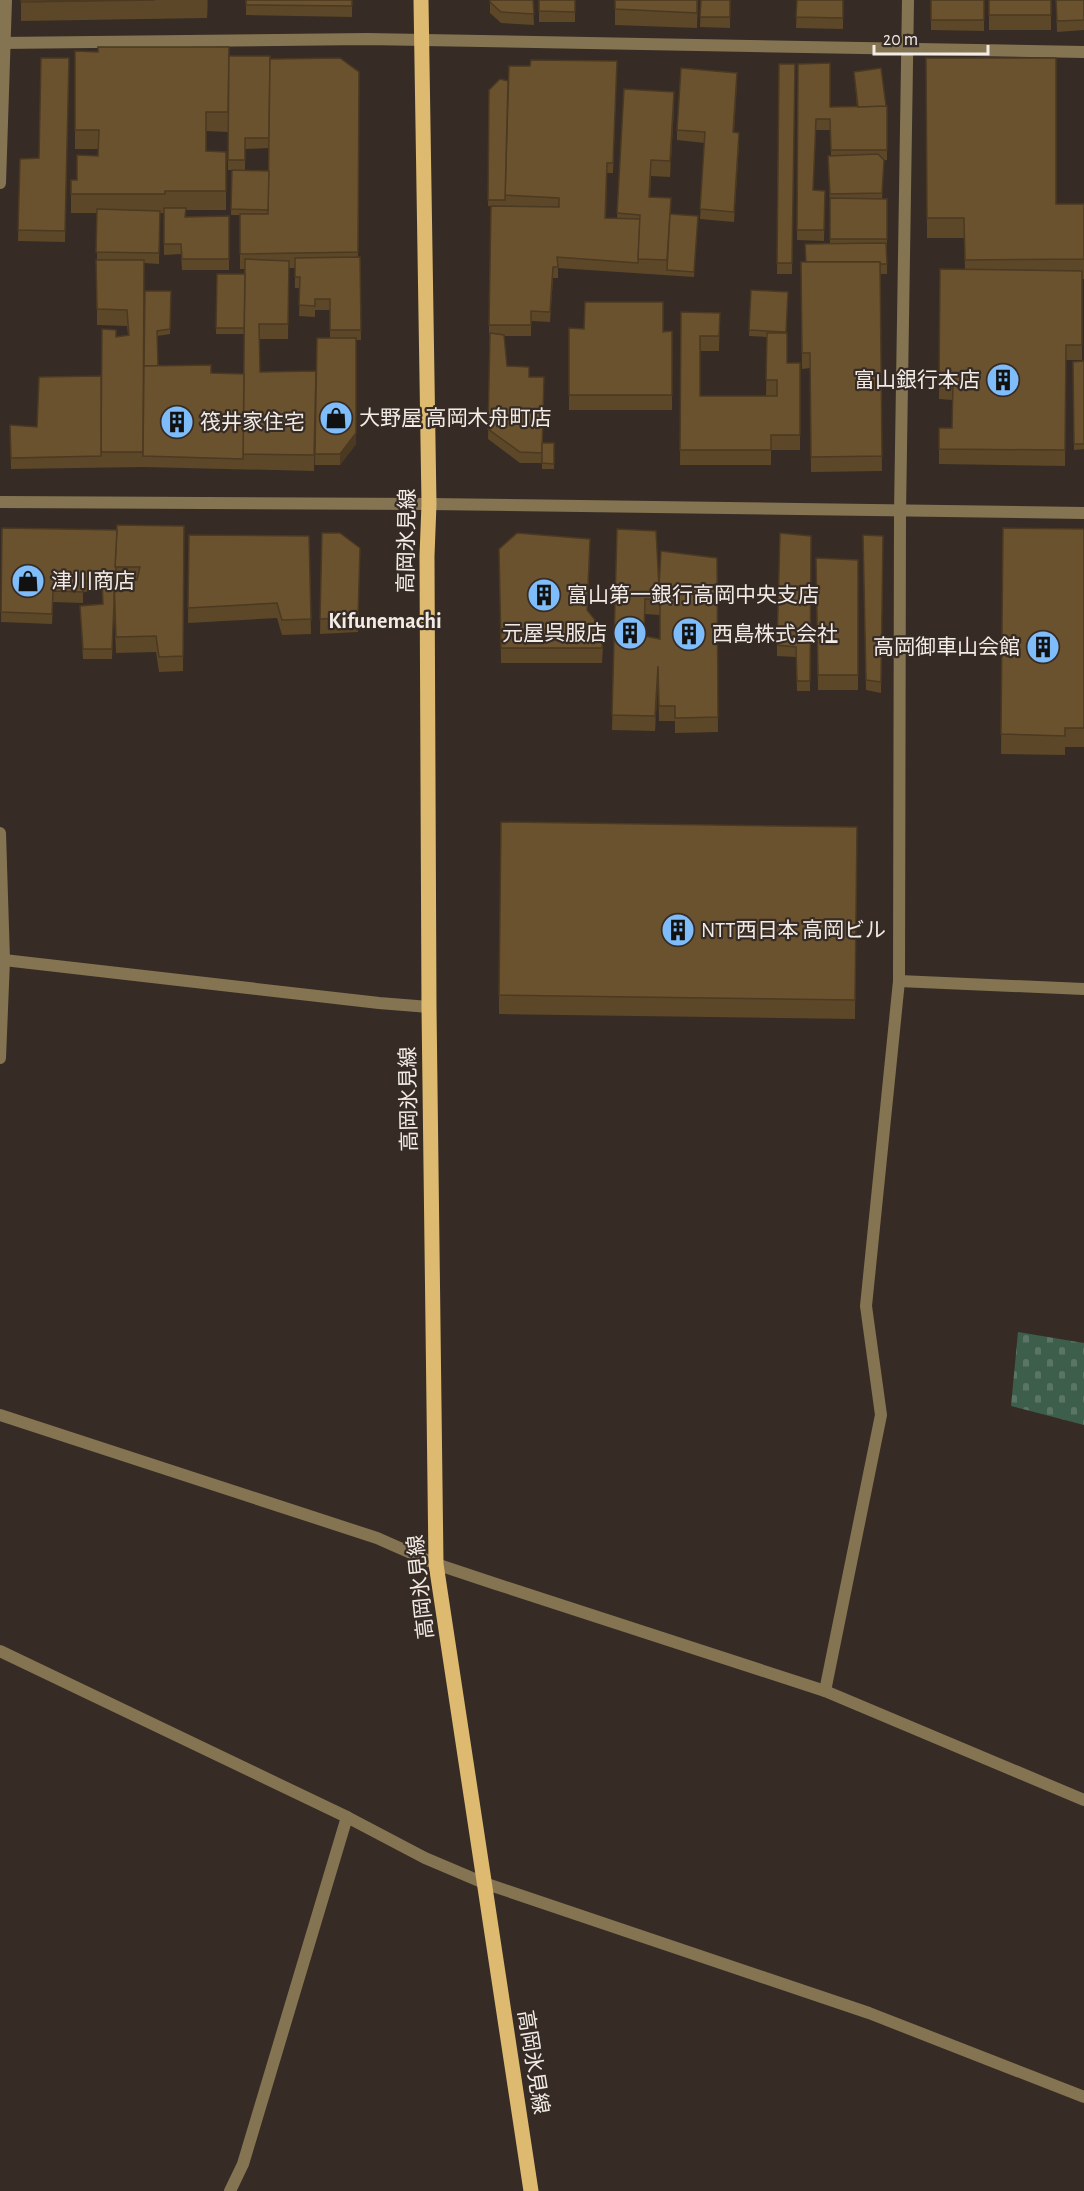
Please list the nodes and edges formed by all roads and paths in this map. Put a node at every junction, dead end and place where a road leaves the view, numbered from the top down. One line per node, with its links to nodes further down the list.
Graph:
1 (6, 0): 5 (street)
2 (421, 0): 4 (main road, 高岡氷見線)
3 (908, 0): 6 (street)
4 (421, 41): 5 (street); 6 (street); 10 (main road, 高岡氷見線)
5 (2, 43): 8 (street)
6 (908, 48): 7 (street); 11 (street)
7 (1084, 52)
8 (0, 183)
9 (0, 502): 10 (street)
10 (429, 504): 11 (street); 17 (main road, 高岡氷見線)
11 (900, 512): 12 (street); 15 (street)
12 (1084, 513)
13 (0, 833): 14 (street)
14 (4, 960): 17 (street); 18 (street)
15 (899, 981): 16 (street); 22 (street)
16 (1084, 989)
17 (429, 1007): 20 (main road, 高岡氷見線)
18 (0, 1058)
19 (0, 1415): 20 (street)
20 (436, 1564): 22 (street); 25 (main road, 高岡氷見線)
21 (0, 1651): 24 (street)
22 (825, 1691): 23 (street)
23 (1084, 1800)
24 (347, 1817): 25 (street); 27 (street)
25 (484, 1883): 26 (street); 28 (main road, 高岡氷見線)
26 (1084, 2097)
27 (230, 2191)
28 (531, 2191)

